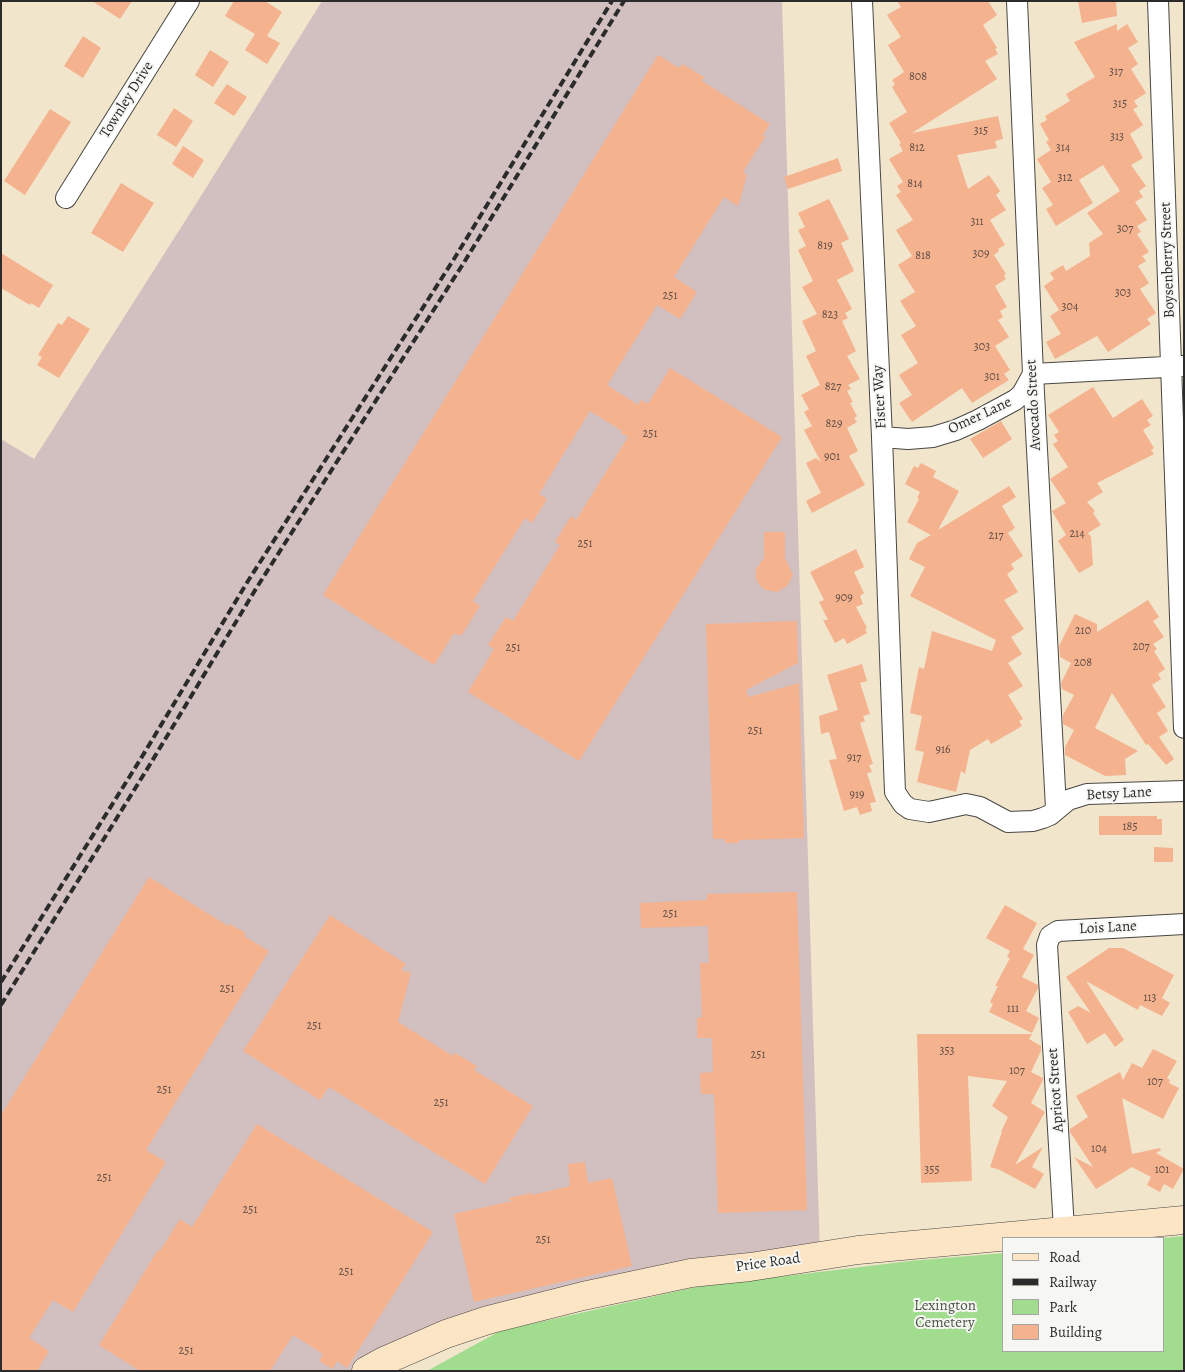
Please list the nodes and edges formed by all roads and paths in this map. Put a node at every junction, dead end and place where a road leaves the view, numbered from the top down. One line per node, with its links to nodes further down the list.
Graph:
1 (189, 1): 5 (street, Townley Drive)
2 (862, 1): 8 (street, Fister Way)
3 (1017, 1): 7 (street, Avocado Street)
4 (1158, 1): 6 (street, Boysenberry Street)
5 (66, 198)
6 (1178, 366): 7 (street); 9 (street, Boysenberry Street)
7 (1033, 374): 8 (street, Omer Lane); 12 (street, Avocado Street)
8 (882, 437): 11 (street, Fister Way)
9 (1184, 728)
10 (1184, 791): 12 (street, Betsy Lane)
11 (894, 792): 12 (street, Betsy Lane)
12 (1056, 808)
13 (1184, 924): 14 (street, Lois Lane)
14 (1047, 952): 16 (street, Apricot Street)
15 (1184, 1220): 16 (street, Price Road)
16 (1064, 1230): 17 (street, Price Road)
17 (366, 1371)

